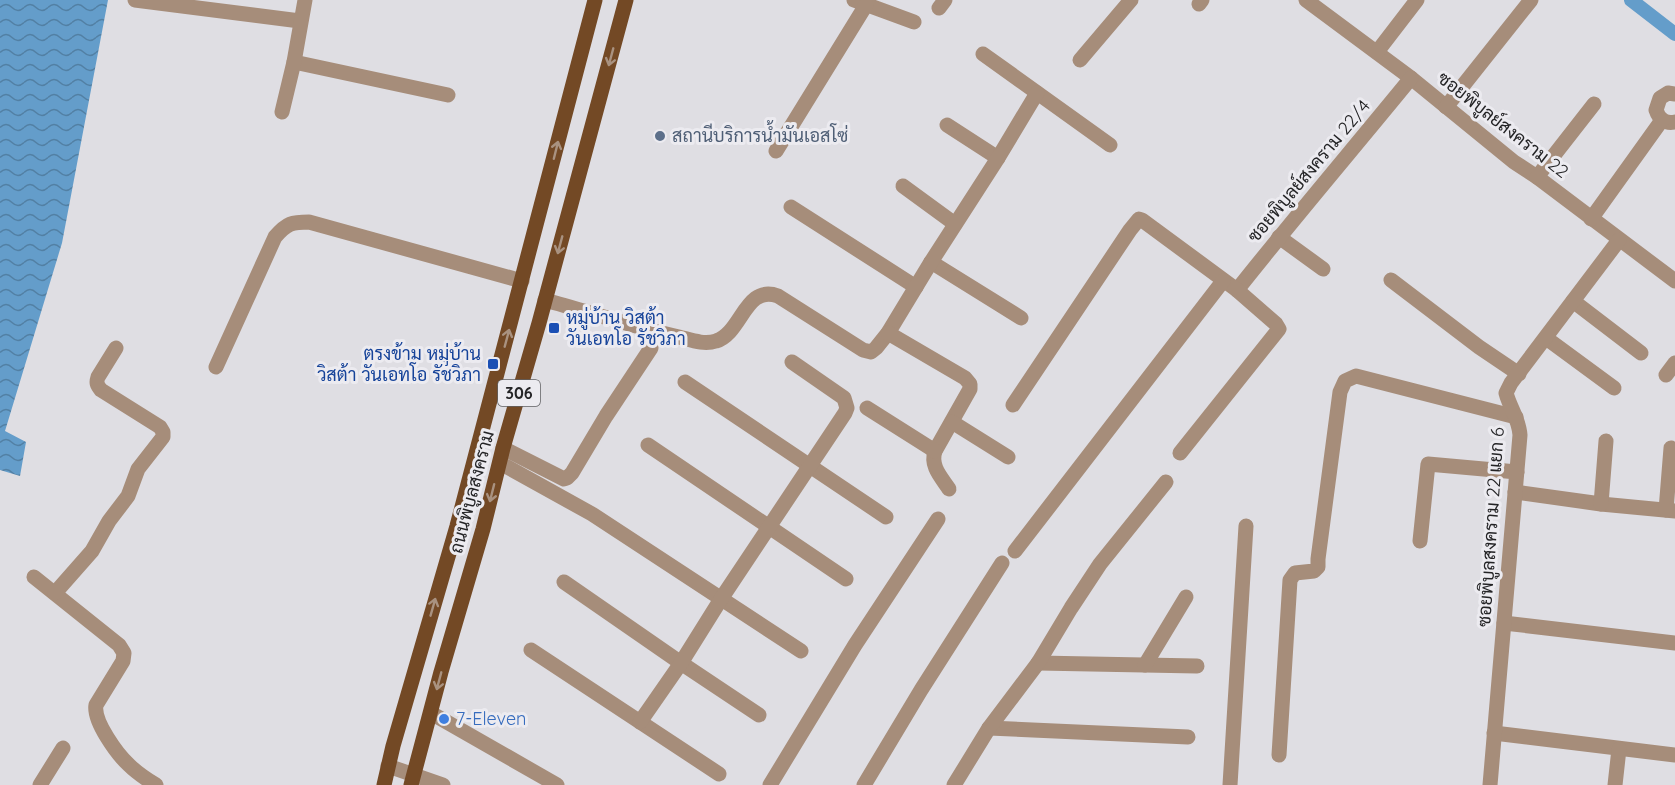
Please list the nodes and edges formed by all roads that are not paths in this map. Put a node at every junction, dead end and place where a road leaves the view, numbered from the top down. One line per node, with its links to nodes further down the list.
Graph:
1 (135, 0): 10 (street)
2 (305, 0): 10 (street)
3 (595, 0): 38 (main road, ถนนพิบูลสงคราม / 306, one-way to 3)
4 (626, 0): 43 (main road, ถนนพิบูลสงคราม / 306, one-way to 43)
5 (1131, 0): 14 (street)
6 (1306, 0): 12 (street, ซอยพิบูลย์สงคราม 22)
7 (1417, 0): 12 (street)
8 (1532, 0): 21 (street)
9 (860, 2): 11 (street); 26 (street)
10 (300, 21): 15 (street)
11 (914, 22)
12 (1377, 52): 16 (street, ซอยพิบูลย์สงคราม 22)
13 (983, 54): 17 (street)
14 (1080, 60)
15 (294, 62): 19 (street); 22 (street)
16 (1411, 78): 21 (street, ซอยพิบูลย์สงคราม 22); 33 (street, ซอยพิบูลย์สงคราม 22/4)
17 (1037, 93): 25 (street); 27 (street)
18 (1675, 94): 23 (street)
19 (448, 95)
20 (1594, 104): 28 (street)
21 (1446, 107): 28 (street, ซอยพิบูลย์สงคราม 22)
22 (282, 112)
23 (1668, 121): 31 (street)
24 (947, 125): 27 (street)
25 (1110, 145)
26 (776, 151)
27 (998, 158): 32 (street)
28 (1537, 177): 31 (street, ซอยพิบูลย์สงคราม 22)
29 (903, 186): 32 (street)
30 (791, 207): 41 (street)
31 (1591, 219): 34 (street, ซอยพิบูลย์สงคราม 22)
32 (955, 224): 35 (street)
33 (1279, 237): 36 (street); 42 (street, ซอยพิบูลย์สงคราม 22/4)
34 (1619, 240): 40 (street, ซอยพิบูลย์สงคราม 22); 44 (street, ซอยพิบูลสงคราม 22 แยก 6)
35 (931, 262): 41 (street); 45 (street)
36 (1323, 269)
37 (1391, 280): 53 (street)
38 (522, 281): 52 (street); 105 (main road, ถนนพิบูลสงคราม / 306, one-way to 38)
39 (1223, 281): 42 (street); 56 (street); 79 (street)
40 (1675, 281)
41 (916, 287): 46 (street)
42 (1237, 290): 64 (street)
43 (545, 300): 46 (street); 65 (main road, ถนนพิบูลสงคราม / 306)
44 (1573, 301): 47 (street, ซอยพิบูลสงคราม 22 แยก 6); 50 (street)
45 (1021, 318)
46 (888, 333): 59 (street)
47 (1546, 338): 53 (street, ซอยพิบูลสงคราม 22 แยก 6); 55 (street)
48 (116, 348): 84 (street)
49 (651, 348): 65 (street)
50 (1641, 353)
51 (792, 362): 67 (street)
52 (216, 367)
53 (1519, 374): 58 (street, ซอยพิบูลสงคราม 22 แยก 6)
54 (685, 382): 67 (street)
55 (1614, 388)
56 (1013, 405)
57 (867, 408): 63 (street)
58 (1516, 417): 68 (street, ซอยพิบูลสงคราม 22 แยก 6); 103 (street)
59 (952, 422): 63 (street); 66 (street)
60 (1606, 441): 72 (street)
61 (648, 445): 76 (street)
62 (1671, 448): 73 (street)
63 (935, 451): 70 (street)
64 (1180, 453)
65 (501, 456): 86 (street); 95 (main road, ถนนพิบูลสงคราม / 306, one-way to 95)
66 (1008, 457)
67 (810, 466): 74 (street); 76 (street)
68 (1517, 472): 71 (street, ซอยพิบูลสงคราม 22 แยก 6); 78 (street)
69 (1166, 483): 92 (street)
70 (949, 489)
71 (1515, 492): 72 (street); 87 (street, ซอยพิบูลสงคราม 22 แยก 6)
72 (1601, 504): 73 (street)
73 (1670, 511)
74 (886, 517)
75 (938, 519): 113 (street)
76 (770, 526): 82 (street); 86 (street)
77 (1246, 526): 116 (street)
78 (1420, 541)
79 (1016, 552)
80 (1002, 564): 114 (street)
81 (34, 577): 84 (street)
82 (846, 579)
83 (564, 582): 91 (street)
84 (55, 593): 109 (street)
85 (1186, 597): 93 (street)
86 (721, 599): 90 (street); 91 (street)
87 (1504, 623): 88 (street); 99 (street, ซอยพิบูลสงคราม 22 แยก 6)
88 (1675, 643)
89 (531, 650): 97 (street)
90 (801, 651)
91 (681, 663): 96 (street); 97 (street)
92 (1038, 663): 93 (street); 98 (street)
93 (1145, 664): 94 (street)
94 (1197, 666)
95 (431, 713): 107 (main road, ถนนพิบูลสงคราม / 306); 112 (street)
96 (759, 716)
97 (640, 722): 106 (street)
98 (989, 728): 100 (street); 115 (street)
99 (1494, 733): 102 (street); 117 (street, ซอยพิบูลสงคราม 22 แยก 6)
100 (1188, 737)
101 (63, 748): 108 (street)
102 (1619, 749): 104 (street); 118 (street)
103 (1280, 754)
104 (1675, 755)
105 (388, 766): 107 (street); 110 (main road, ถนนพิบูลสงคราม / 306)
106 (719, 774)
107 (413, 780): 111 (street)
108 (40, 785)
109 (156, 785)
110 (384, 785)
111 (443, 785)
112 (557, 785)
113 (770, 785)
114 (864, 785)
115 (954, 785)
116 (1230, 785)
117 (1490, 785)
118 (1615, 785)

